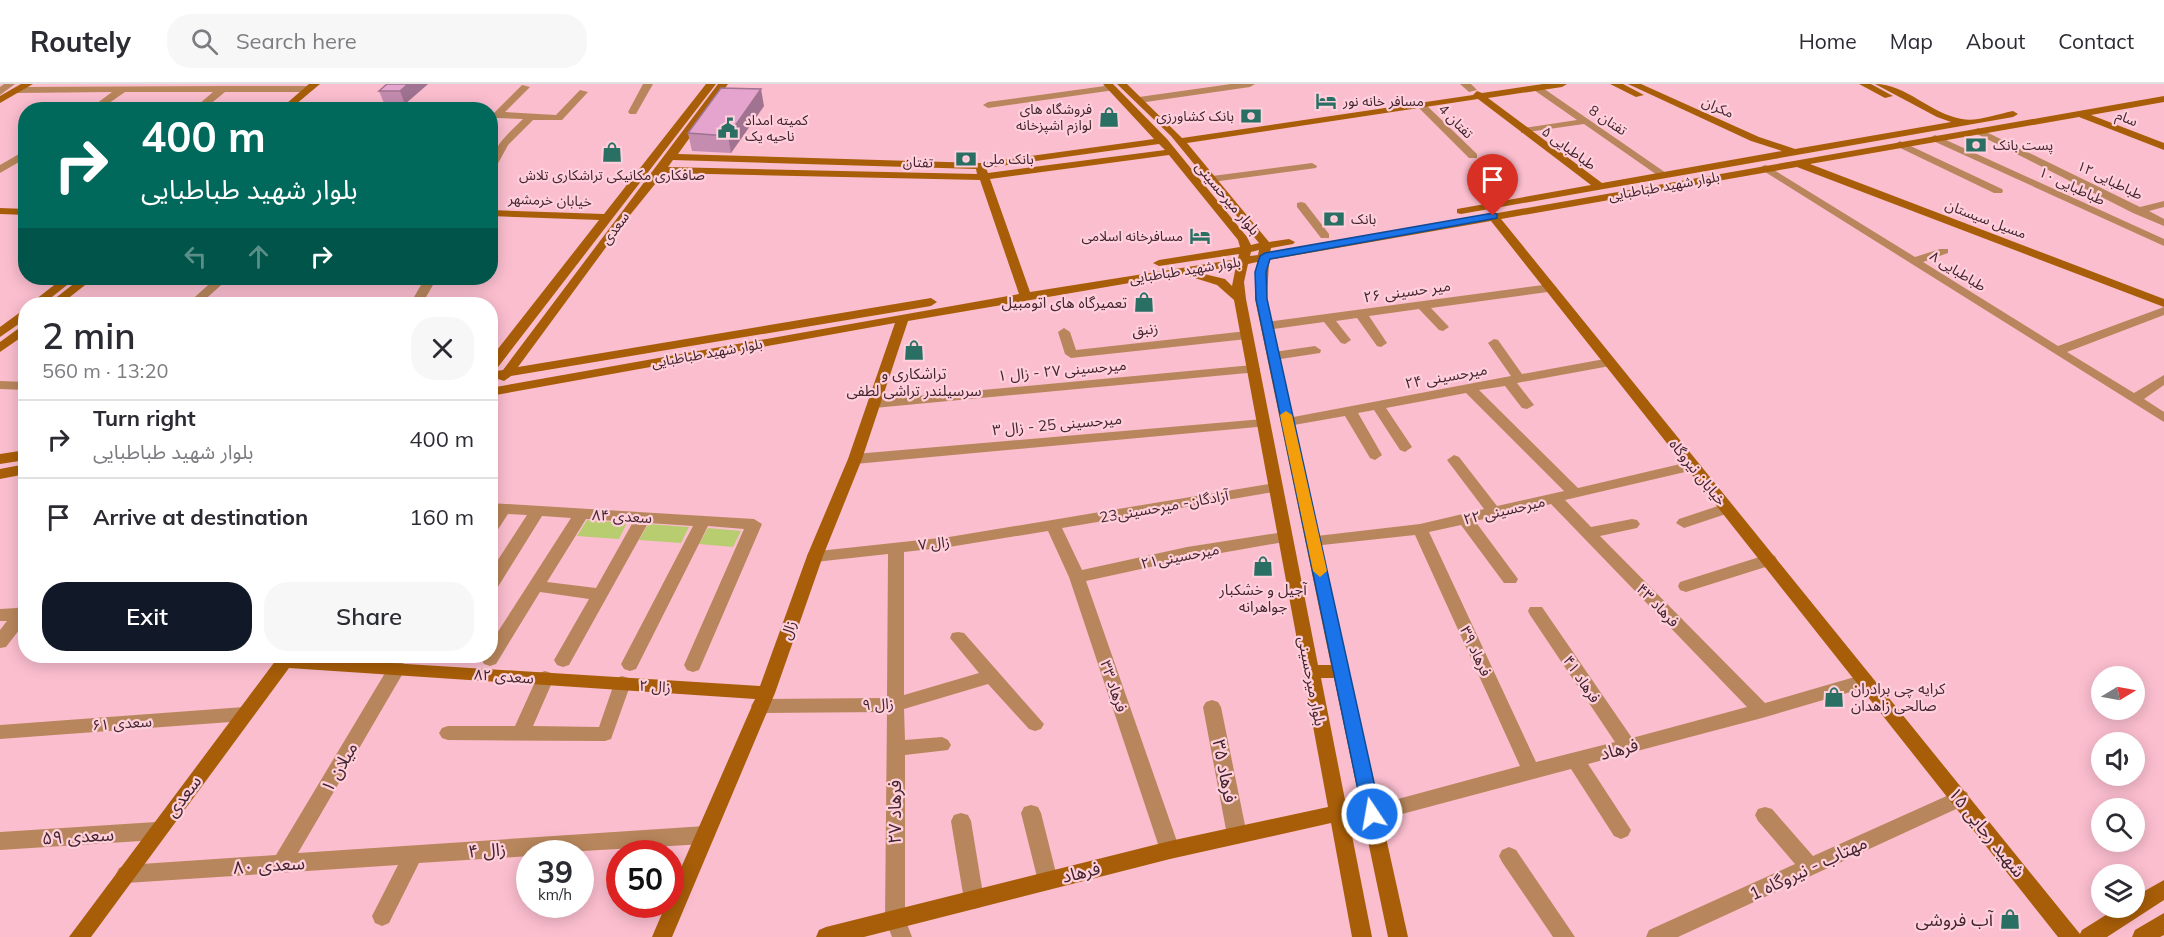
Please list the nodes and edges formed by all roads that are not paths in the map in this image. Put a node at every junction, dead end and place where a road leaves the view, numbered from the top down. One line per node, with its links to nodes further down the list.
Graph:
1 (27, 84): 15 (main road)
2 (328, 84): 31 (main road)
3 (648, 84): 34 (street)
4 (711, 84): 82 (main road, سعدی)
5 (723, 84): 56 (main road, سعدی)
6 (1250, 84): 27 (street)
7 (1508, 84): 22 (main road)
8 (1562, 84): 19 (main road)
9 (1615, 84): 53 (main road, مکران)
10 (1633, 84): 49 (main road, مکران)
11 (1864, 84): 39 (main road)
12 (1880, 84): 38 (main road)
13 (312, 86): 20 (street); 30 (main road)
14 (1114, 86): 27 (main road, بلوار میرحسینی); 32 (street); 48 (main road, بلوار میرحسینی)
15 (13, 87): 18 (street); 23 (street); 26 (main road)
16 (187, 87): 18 (street); 20 (street)
17 (525, 87): 36 (street)
18 (116, 88): 28 (street)
19 (1537, 88): 22 (main road); 41 (street, تفتان 8)
20 (223, 89): 29 (street)
21 (2164, 89): 42 (main road, بلوار شهید طباطبایی)
22 (1472, 90): 33 (main road); 43 (main road, طباطبایی ۵); 47 (main road)
23 (0, 92)
24 (583, 92): 40 (street)
25 (2164, 99): 35 (main road, بلوار شهید طباطبایی)
26 (0, 100)
27 (1138, 100): 47 (main road, بلوار میرحسینی)
28 (101, 102)
29 (206, 102)
30 (293, 102)
31 (307, 102)
32 (988, 105)
33 (1421, 105): 47 (main road); 55 (street, تفتان 4)
34 (633, 112)
35 (2080, 113): 44 (main road, بلوار شهید طباطبایی); 51 (main road, سام)
36 (498, 114)
37 (498, 115): 40 (street)
38 (1940, 115): 39 (main road); 42 (main road)
39 (1928, 117): 45 (main road)
40 (529, 118): 54 (street)
41 (1586, 121): 43 (street); 67 (street, تفتان 8)
42 (1964, 123): 45 (main road, بلوار شهید طباطبایی)
43 (1524, 131): 69 (main road, طباطبایی ۵)
44 (1978, 131): 45 (main road, بلوار شهید طباطبایی); 78 (street, طباطبایی ۱۲)
45 (1936, 133): 46 (main road, بلوار شهید طباطبایی); 50 (main road, بلوار شهید طباطبایی); 85 (street, طباطبایی ۱۰)
46 (1884, 136): 50 (main road); 57 (main road, بلوار شهید طباطبایی)
47 (1177, 138): 68 (main road, بلوار میرحسینی)
48 (1163, 141): 52 (main road, بلوار میرحسینی); 66 (main road, تفتان)
49 (1769, 144): 53 (main road); 57 (main road, مکران)
50 (1900, 144): 60 (main road, بلوار شهید طباطبایی); 71 (street)
51 (2164, 147)
52 (1172, 152): 66 (main road, تفتان); 72 (main road, بلوار میرحسینی)
53 (1754, 154): 57 (main road, بلوار شهید طباطبایی); 67 (main road, بلوار شهید طباطبایی)
54 (498, 155)
55 (1473, 156)
56 (671, 157): 65 (main road, سعدی); 66 (main road, تفتان)
57 (1795, 157): 60 (main road, بلوار شهید طباطبایی); 63 (main road, بلوار شهید طباطبایی); 102 (main road, مسیل سیستان)
58 (18, 158): 61 (street)
59 (0, 160): 61 (street)
60 (1811, 160): 98 (main road, مسیل سیستان)
61 (14, 161): 64 (street)
62 (1312, 166): 68 (street)
63 (1766, 168): 81 (main road, بلوار شهید طباطبایی); 89 (street, طباطبایی ۸)
64 (0, 170)
65 (662, 170): 66 (main road, تفتان); 125 (main road, سعدی)
66 (981, 172): 97 (main road)
67 (1664, 175): 69 (main road, بلوار شهید طباطبایی)
68 (1212, 179): 70 (main road, بلوار میرحسینی)
69 (1599, 186): 84 (main road, بلوار شهید طباطبایی)
70 (1222, 191): 72 (main road); 86 (main road, بلوار میرحسینی)
71 (1998, 191)
72 (1206, 194): 88 (main road, بلوار میرحسینی)
73 (0, 203): 74 (main road)
74 (18, 204)
75 (2164, 204): 78 (street)
76 (1301, 206): 84 (street)
77 (0, 211): 79 (main road)
78 (2137, 211): 83 (street, طباطبایی ۱۲)
79 (18, 212)
80 (498, 213): 82 (main road, خیابان خرمشهر)
81 (1493, 216): 86 (main road, بلوار شهید طباطبایی); 95 (main road, خیابان نیروگاه)
82 (609, 217): 122 (main road, سعدی)
83 (2164, 223)
84 (1325, 236): 86 (main road, بلوار شهید طباطبایی)
85 (2164, 243)
86 (1266, 251): 88 (main road, بلوار شهید طباطبایی); 91 (main road, بلوار میرحسینی)
87 (1944, 251): 89 (street)
88 (1245, 254): 90 (main road, بلوار شهید طباطبایی); 96 (main road, بلوار میرحسینی); 97 (main road, بلوار شهید طباطبایی)
89 (1914, 261): 120 (street, طباطبایی ۸)
90 (1173, 272): 96 (main road); 97 (main road, بلوار شهید طباطبایی)
91 (1260, 281): 96 (main road); 109 (main road, بلوار میرحسینی)
92 (61, 285): 99 (main road)
93 (79, 285): 100 (main road)
94 (215, 285): 101 (street)
95 (1551, 288): 103 (street, میر حسینی ۲۶); 123 (main road, خیابان نیروگاه)
96 (1239, 290): 114 (main road, بلوار میرحسینی)
97 (1024, 291): 107 (main road, بلوار شهید طباطبایی); 125 (main road, بلوار شهید طباطبایی)
98 (2164, 294)
99 (45, 297)
100 (63, 297)
101 (201, 297)
102 (2164, 303)
103 (1422, 305): 105 (street, میر حسینی ۲۶); 110 (street)
104 (2164, 311): 120 (street)
105 (1361, 314): 108 (street, میر حسینی ۲۶); 116 (street)
106 (18, 318): 112 (main road)
107 (903, 318): 133 (main road, بلوار شهید طباطبایی); 135 (main road, زال)
108 (1327, 318): 109 (street, میر حسینی ۲۶); 115 (street)
109 (1267, 326): 121 (main road, بلوار میرحسینی)
110 (1443, 327)
111 (1064, 332): 114 (street, زنبق)
112 (0, 333)
113 (18, 333): 118 (main road)
114 (1247, 334): 124 (main road, بلوار میرحسینی)
115 (1344, 340)
116 (1381, 343)
117 (1494, 343): 128 (street)
118 (0, 348)
119 (1315, 350): 121 (street)
120 (2057, 351): 134 (street, طباطبایی ۸)
121 (1274, 356): 140 (main road, بلوار میرحسینی)
122 (498, 358)
123 (1610, 362): 128 (street, میرحسینی ۲۴); 148 (main road, خیابان نیروگاه)
124 (1253, 369): 135 (street, میرحسینی ۲۷ - زال ۱); 141 (main road, بلوار میرحسینی)
125 (509, 372): 126 (main road, بلوار شهید طباطبایی); 129 (main road)
126 (498, 374)
127 (2164, 379): 134 (street)
128 (1514, 380): 132 (street, میرحسینی ۲۴); 137 (street)
129 (498, 382)
130 (0, 385): 131 (street)
131 (18, 386)
132 (1469, 388): 136 (street, میرحسینی ۲۴); 152 (street)
133 (498, 389)
134 (2135, 399): 139 (street, طباطبایی ۸)
135 (874, 404): 146 (main road, زال)
136 (1377, 405): 138 (street, میرحسینی ۲۴); 142 (street)
137 (1527, 405)
138 (1349, 410): 140 (street, میرحسینی ۲۴); 143 (street)
139 (2164, 418)
140 (1288, 422): 168 (main road, بلوار میرحسینی)
141 (1263, 423): 146 (street, میرحسینی 25 - زال ۳); 151 (main road, بلوار میرحسینی)
142 (1405, 447)
143 (1375, 455)
144 (18, 456): 145 (main road)
145 (0, 459)
146 (855, 459): 170 (main road, زال)
147 (1454, 460): 157 (street)
148 (1693, 466): 152 (street, میرحسینی ۲۲); 154 (main road, خیابان نیروگاه)
149 (18, 471): 150 (main road)
150 (0, 474)
151 (1275, 488): 164 (street, آزادگان- میرحسینی23); 167 (main road, بلوار میرحسینی)
152 (1575, 494): 153 (street, میرحسینی ۲۲)
153 (1554, 498): 157 (street, میرحسینی ۲۲); 166 (street, فرهاد ۴۳)
154 (1727, 508): 162 (street); 171 (main road, خیابان نیروگاه)
155 (498, 509): 156 (street, سعدی ۸۴)
156 (538, 511): 158 (street, سعدی ۸۴); 172 (street)
157 (1494, 512): 160 (street, میرحسینی ۲۲)
158 (581, 514): 159 (street, سعدی ۸۴); 175 (street)
159 (643, 518): 161 (street, سعدی ۸۴); 177 (street)
160 (1465, 519): 165 (street, میرحسینی ۲۲); 174 (street)
161 (703, 521): 188 (street); 189 (street, سعدی ۸۴)
162 (1684, 523)
163 (1632, 524): 166 (street)
164 (1053, 525): 169 (street, زال ۷); 173 (street, فرهاد ۳۳)
165 (1420, 529): 168 (street, میرحسینی ۲۲); 211 (street, فرهاد ۳۹)
166 (1588, 533): 200 (street, فرهاد ۴۳)
167 (1284, 537): 173 (street, میرحسینی۲۱); 191 (main road, بلوار میرحسینی)
168 (1313, 541): 192 (main road, بلوار میرحسینی)
169 (896, 548): 170 (street, زال ۷); 198 (street, فرهاد ۲۷)
170 (815, 556): 197 (main road, زال)
171 (1769, 560): 176 (street); 195 (main road, خیابان نیروگاه)
172 (498, 574)
173 (1077, 578): 223 (street, فرهاد ۳۳)
174 (1510, 579)
175 (535, 586): 177 (street); 184 (street)
176 (1686, 586)
177 (600, 594): 185 (street)
178 (1536, 611): 208 (street, فرهاد ۴۱)
179 (18, 613): 180 (street)
180 (0, 615)
181 (18, 620): 183 (street)
182 (957, 638): 193 (street)
183 (0, 642)
184 (498, 646)
185 (563, 660)
186 (281, 663): 201 (main road, سعدی)
187 (341, 663): 190 (main road, سعدی ۸۲)
188 (630, 664)
189 (693, 665)
190 (397, 668): 194 (main road, سعدی ۸۲); 226 (street, میلان ۱)
191 (1310, 671): 192 (main road); 214 (main road, بلوار میرحسینی)
192 (1342, 672): 215 (main road, بلوار میرحسینی)
193 (991, 676): 198 (street, زال ۹); 202 (street)
194 (545, 678): 196 (main road, زال ۲); 206 (street)
195 (1865, 681): 200 (street, فرهاد); 203 (main road, خیابان نیروگاه)
196 (622, 683): 197 (main road, زال ۲); 206 (street)
197 (763, 700): 198 (street, زال ۹); 220 (main road, زال)
198 (894, 705): 209 (street, فرهاد ۲۷)
199 (1212, 707): 221 (street, فرهاد ۳۵)
200 (1762, 711): 208 (street, فرهاد)
201 (244, 714): 204 (street, سعدی ۶۱); 219 (main road, سعدی)
202 (1035, 724)
203 (1903, 727): 212 (main road, شهید رجایی ۱۵)
204 (0, 732)
205 (448, 734): 206 (street)
206 (520, 735)
207 (942, 745): 209 (street)
208 (1628, 747): 210 (street, فرهاد)
209 (894, 748): 234 (street, فرهاد ۲۷)
210 (1576, 761): 211 (street, فرهاد); 218 (street)
211 (1532, 772): 215 (street, فرهاد)
212 (1959, 798): 227 (street, مهتاب - نیروگاه 1); 242 (main road, شهید رجایی ۱۵)
213 (1031, 813): 229 (street)
214 (1338, 813): 221 (main road, فرهاد); 238 (main road, بلوار میرحسینی)
215 (1372, 814): 239 (main road, بلوار میرحسینی)
216 (1766, 815): 227 (street)
217 (962, 821): 231 (street)
218 (1621, 830)
219 (156, 831): 222 (street, سعدی ۵۹); 228 (main road, سعدی)
220 (705, 835): 224 (street, زال ۴); 236 (main road, زال)
221 (1238, 835): 223 (main road, فرهاد)
222 (0, 841)
223 (1170, 850): 229 (main road, فرهاد)
224 (412, 856): 226 (street, سعدی ۸۰); 232 (street)
225 (1509, 856): 240 (street)
226 (281, 865): 228 (street, سعدی ۸۰)
227 (1810, 867): 241 (street, مهتاب - نیروگاه 1)
228 (126, 874): 235 (main road, سعدی)
229 (1048, 881): 231 (main road, فرهاد)
230 (2164, 889): 243 (main road)
231 (974, 900): 234 (main road, فرهاد)
232 (382, 916)
233 (2164, 923): 244 (main road)
234 (898, 928): 237 (main road, فرهاد)
235 (80, 937)
236 (662, 937)
237 (826, 937)
238 (1362, 937)
239 (1398, 937)
240 (1566, 937)
241 (1656, 937)
242 (2071, 937)
243 (2089, 937)
244 (2142, 937)

